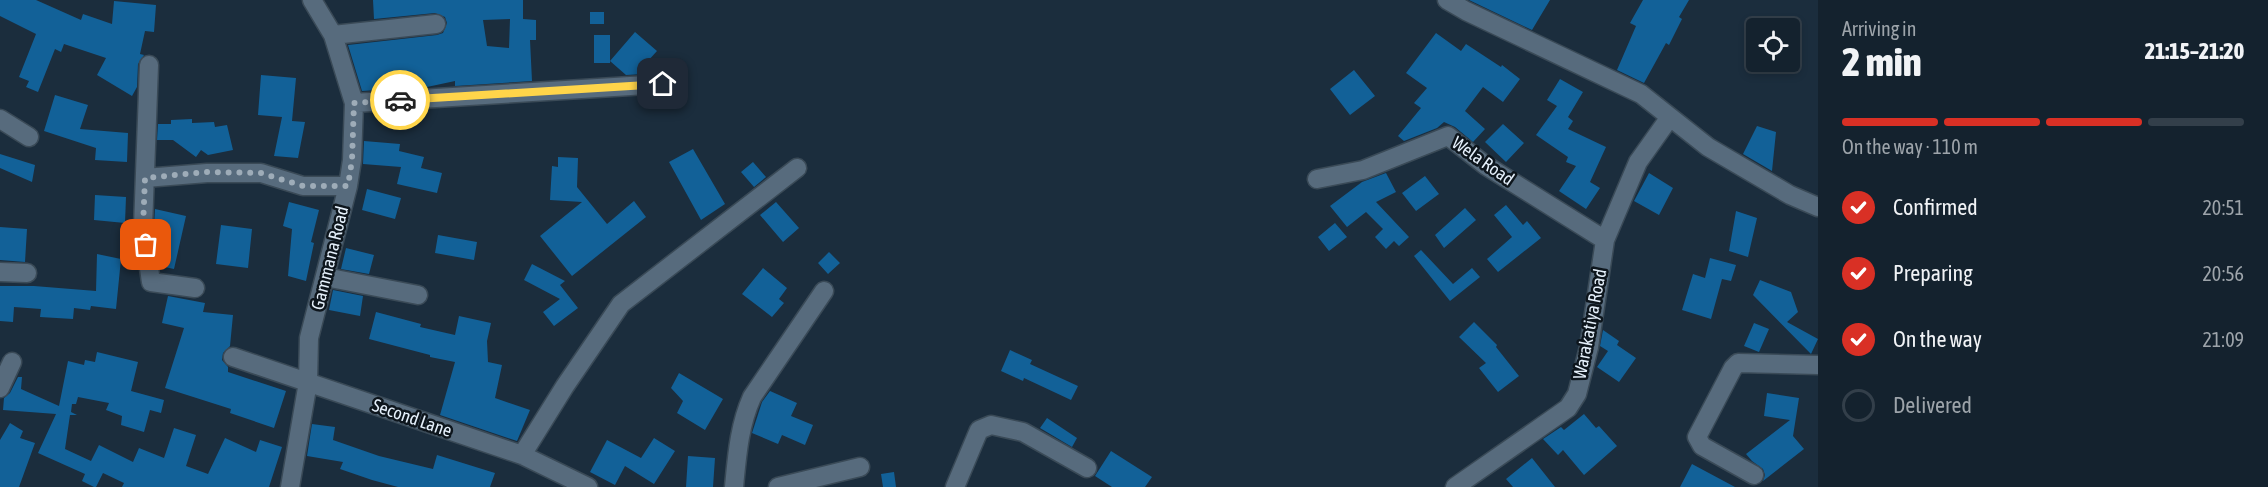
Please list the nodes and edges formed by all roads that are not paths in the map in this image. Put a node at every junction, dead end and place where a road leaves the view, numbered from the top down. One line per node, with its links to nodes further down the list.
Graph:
1 (312, 0): 4 (street, Gammana Road)
2 (1447, 0): 8 (street)
3 (436, 24): 4 (street)
4 (333, 35): 7 (street, Gammana Road)
5 (149, 65): 12 (street)
6 (663, 84): 7 (street)
7 (354, 103): 14 (street, Gammana Road)
8 (1670, 117): 15 (street); 16 (street, Warakatiya Road)
9 (0, 118): 10 (street)
10 (29, 137)
11 (797, 168): 28 (street)
12 (145, 178): 14 (street); 20 (street)
13 (1317, 179): 16 (street, Wela Road)
14 (348, 186): 19 (street, Gammana Road)
15 (1818, 207)
16 (1605, 240): 37 (street, Warakatiya Road)
17 (0, 272): 18 (street)
18 (27, 273)
19 (325, 277): 22 (street); 26 (street, Gammana Road)
20 (195, 288)
21 (824, 291): 34 (street)
22 (418, 294)
23 (233, 357): 26 (street, Second Lane)
24 (12, 362): 27 (street)
25 (1818, 365): 31 (street)
26 (308, 382): 28 (street, Second Lane); 32 (street, Gammana Road)
27 (0, 388)
28 (522, 455): 33 (street, Second Lane)
29 (860, 467): 35 (street)
30 (1087, 468): 36 (street)
31 (1754, 476)
32 (290, 487)
33 (588, 487)
34 (734, 487)
35 (778, 487)
36 (955, 487)
37 (1455, 487)

